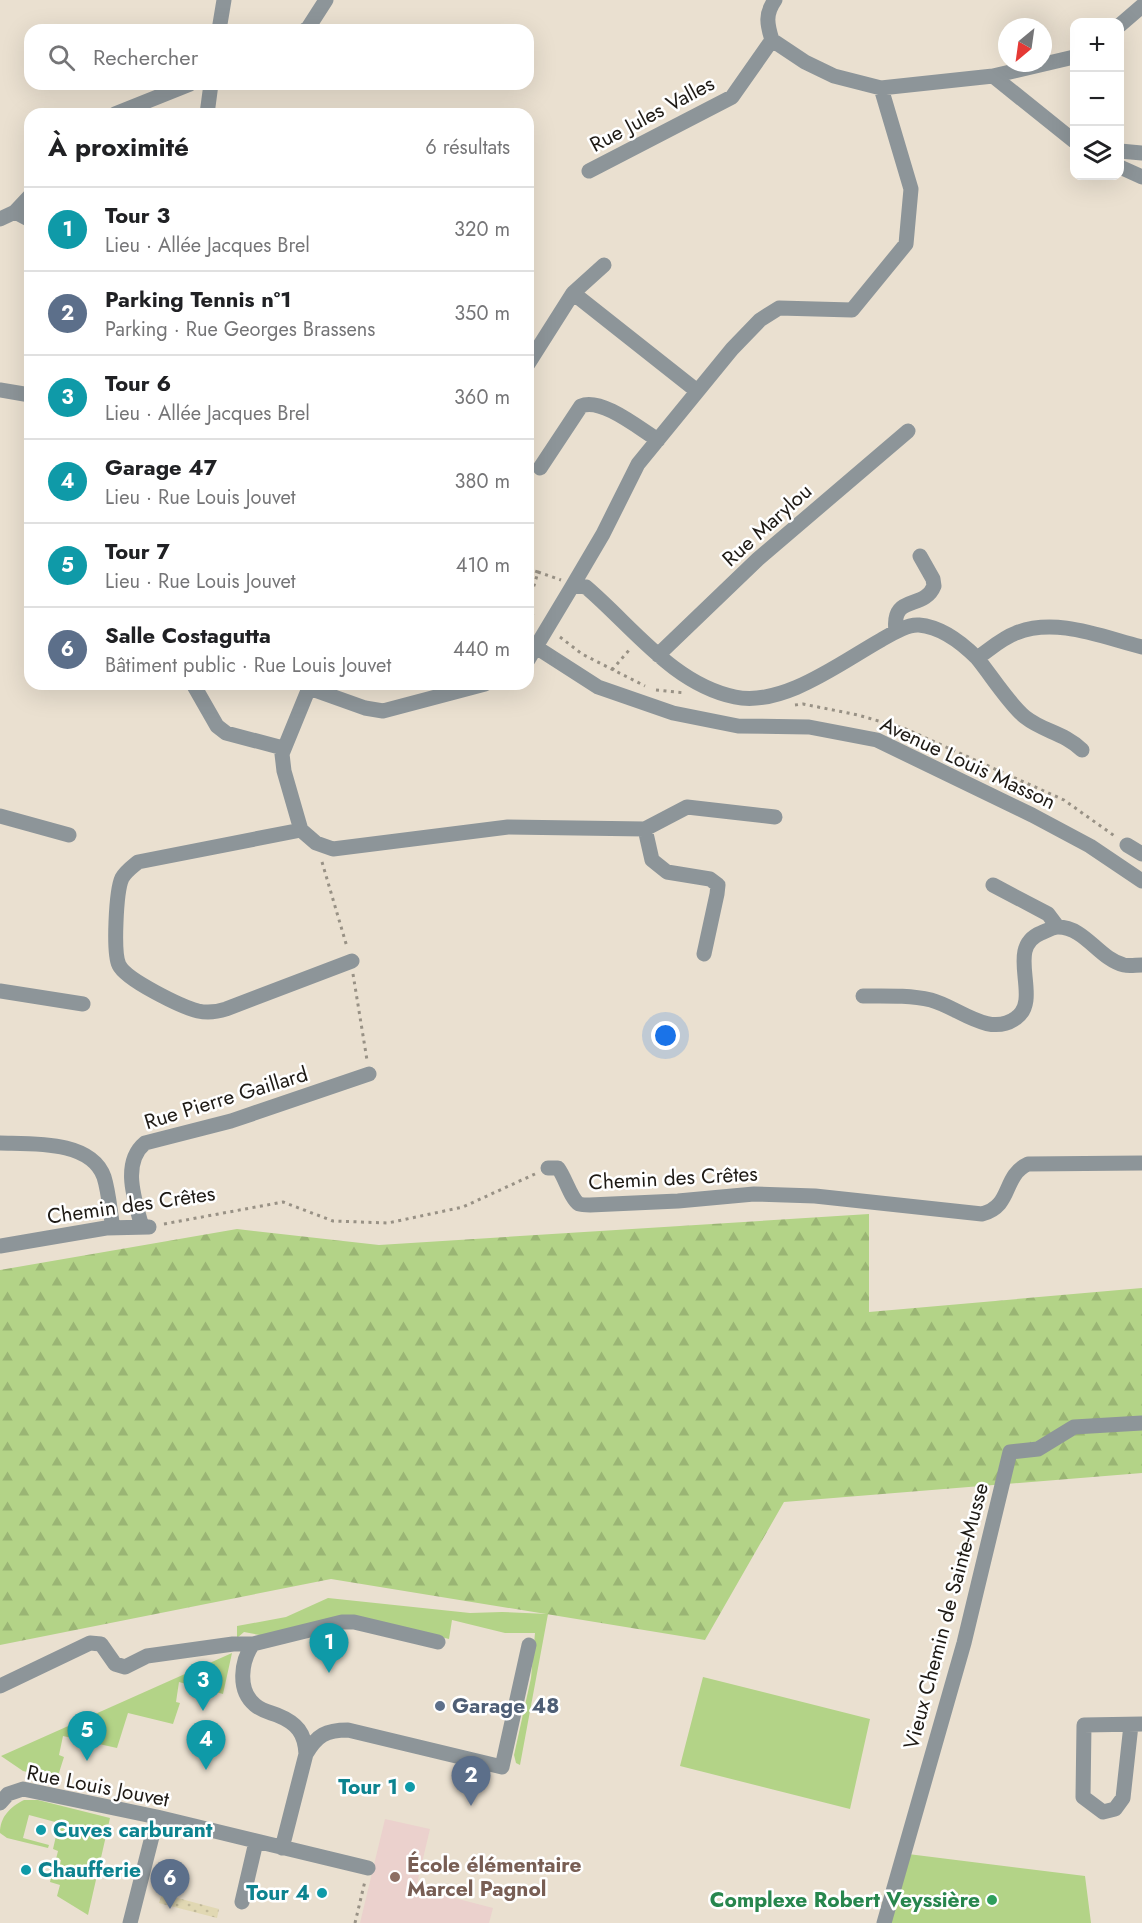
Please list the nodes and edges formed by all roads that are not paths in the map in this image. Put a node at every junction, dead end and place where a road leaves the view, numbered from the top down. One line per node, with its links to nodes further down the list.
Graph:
1 (224, 0): 6 (street)
2 (326, 0): 7 (street)
3 (775, 0): 8 (street)
4 (1142, 6): 5 (street)
5 (1124, 21)
6 (220, 24)
7 (311, 24)
8 (772, 40): 11 (street); 20 (street, Rue Jules Valles)
9 (1070, 58): 10 (street)
10 (993, 76): 11 (street); 16 (street)
11 (881, 88): 30 (street)
12 (175, 90): 14 (street)
13 (211, 90): 15 (street)
14 (130, 108)
15 (208, 108)
16 (1070, 138)
17 (1124, 151): 18 (street)
18 (1142, 153)
19 (1124, 169): 21 (street)
20 (589, 171)
21 (1142, 177)
22 (24, 202): 23 (street)
23 (15, 212): 24 (street); 25 (street)
24 (24, 217)
25 (0, 219)
26 (604, 265): 27 (street)
27 (573, 293): 28 (street); 30 (street)
28 (534, 355)
29 (0, 390): 31 (street)
30 (697, 391): 33 (street)
31 (24, 394)
32 (908, 431): 41 (street, Rue Marylou)
33 (658, 440): 34 (street); 36 (street)
34 (540, 468)
35 (920, 556): 37 (street)
36 (573, 585): 38 (street); 41 (street)
37 (896, 631): 41 (street); 42 (street)
38 (534, 643)
39 (1142, 647): 42 (street)
40 (534, 651): 56 (street, Avenue Louis Masson)
41 (658, 655)
42 (977, 658): 48 (street)
43 (196, 690): 47 (street)
44 (307, 690): 47 (street)
45 (319, 690): 46 (street)
46 (462, 690)
47 (283, 748): 52 (street)
48 (1082, 750)
49 (0, 816): 53 (street)
50 (775, 817): 51 (street)
51 (645, 829): 52 (street); 59 (street)
52 (301, 830): 60 (street)
53 (69, 835)
54 (1127, 845): 55 (street)
55 (1142, 854)
56 (1142, 881)
57 (993, 885): 58 (street)
58 (1057, 927): 61 (street); 63 (street)
59 (704, 954)
60 (351, 961)
61 (1142, 965)
62 (0, 991): 64 (street)
63 (863, 996)
64 (83, 1004)
65 (369, 1074): 69 (street, Rue Pierre Gaillard)
66 (0, 1143): 70 (street)
67 (1142, 1163): 68 (street, Chemin des Crêtes)
68 (548, 1168)
69 (145, 1227): 70 (street, Chemin des Crêtes)
70 (113, 1228): 71 (street, Chemin des Crêtes)
71 (0, 1246)
72 (1142, 1423): 86 (street, Vieux Chemin de Sainte-Musse)
73 (438, 1642): 74 (street)
74 (253, 1644): 76 (street); 78 (street)
75 (529, 1645): 78 (street)
76 (0, 1686)
77 (1137, 1725): 77 (street)
78 (306, 1754): 82 (street)
79 (0, 1803): 80 (street, Rue Louis Jouvet)
80 (157, 1817): 81 (street, Rue Louis Jouvet); 85 (street)
81 (256, 1842): 82 (street, Rue Louis Jouvet); 84 (street)
82 (282, 1848): 83 (street, Rue Louis Jouvet)
83 (368, 1868)
84 (242, 1902)
85 (130, 1923)
86 (884, 1923)

